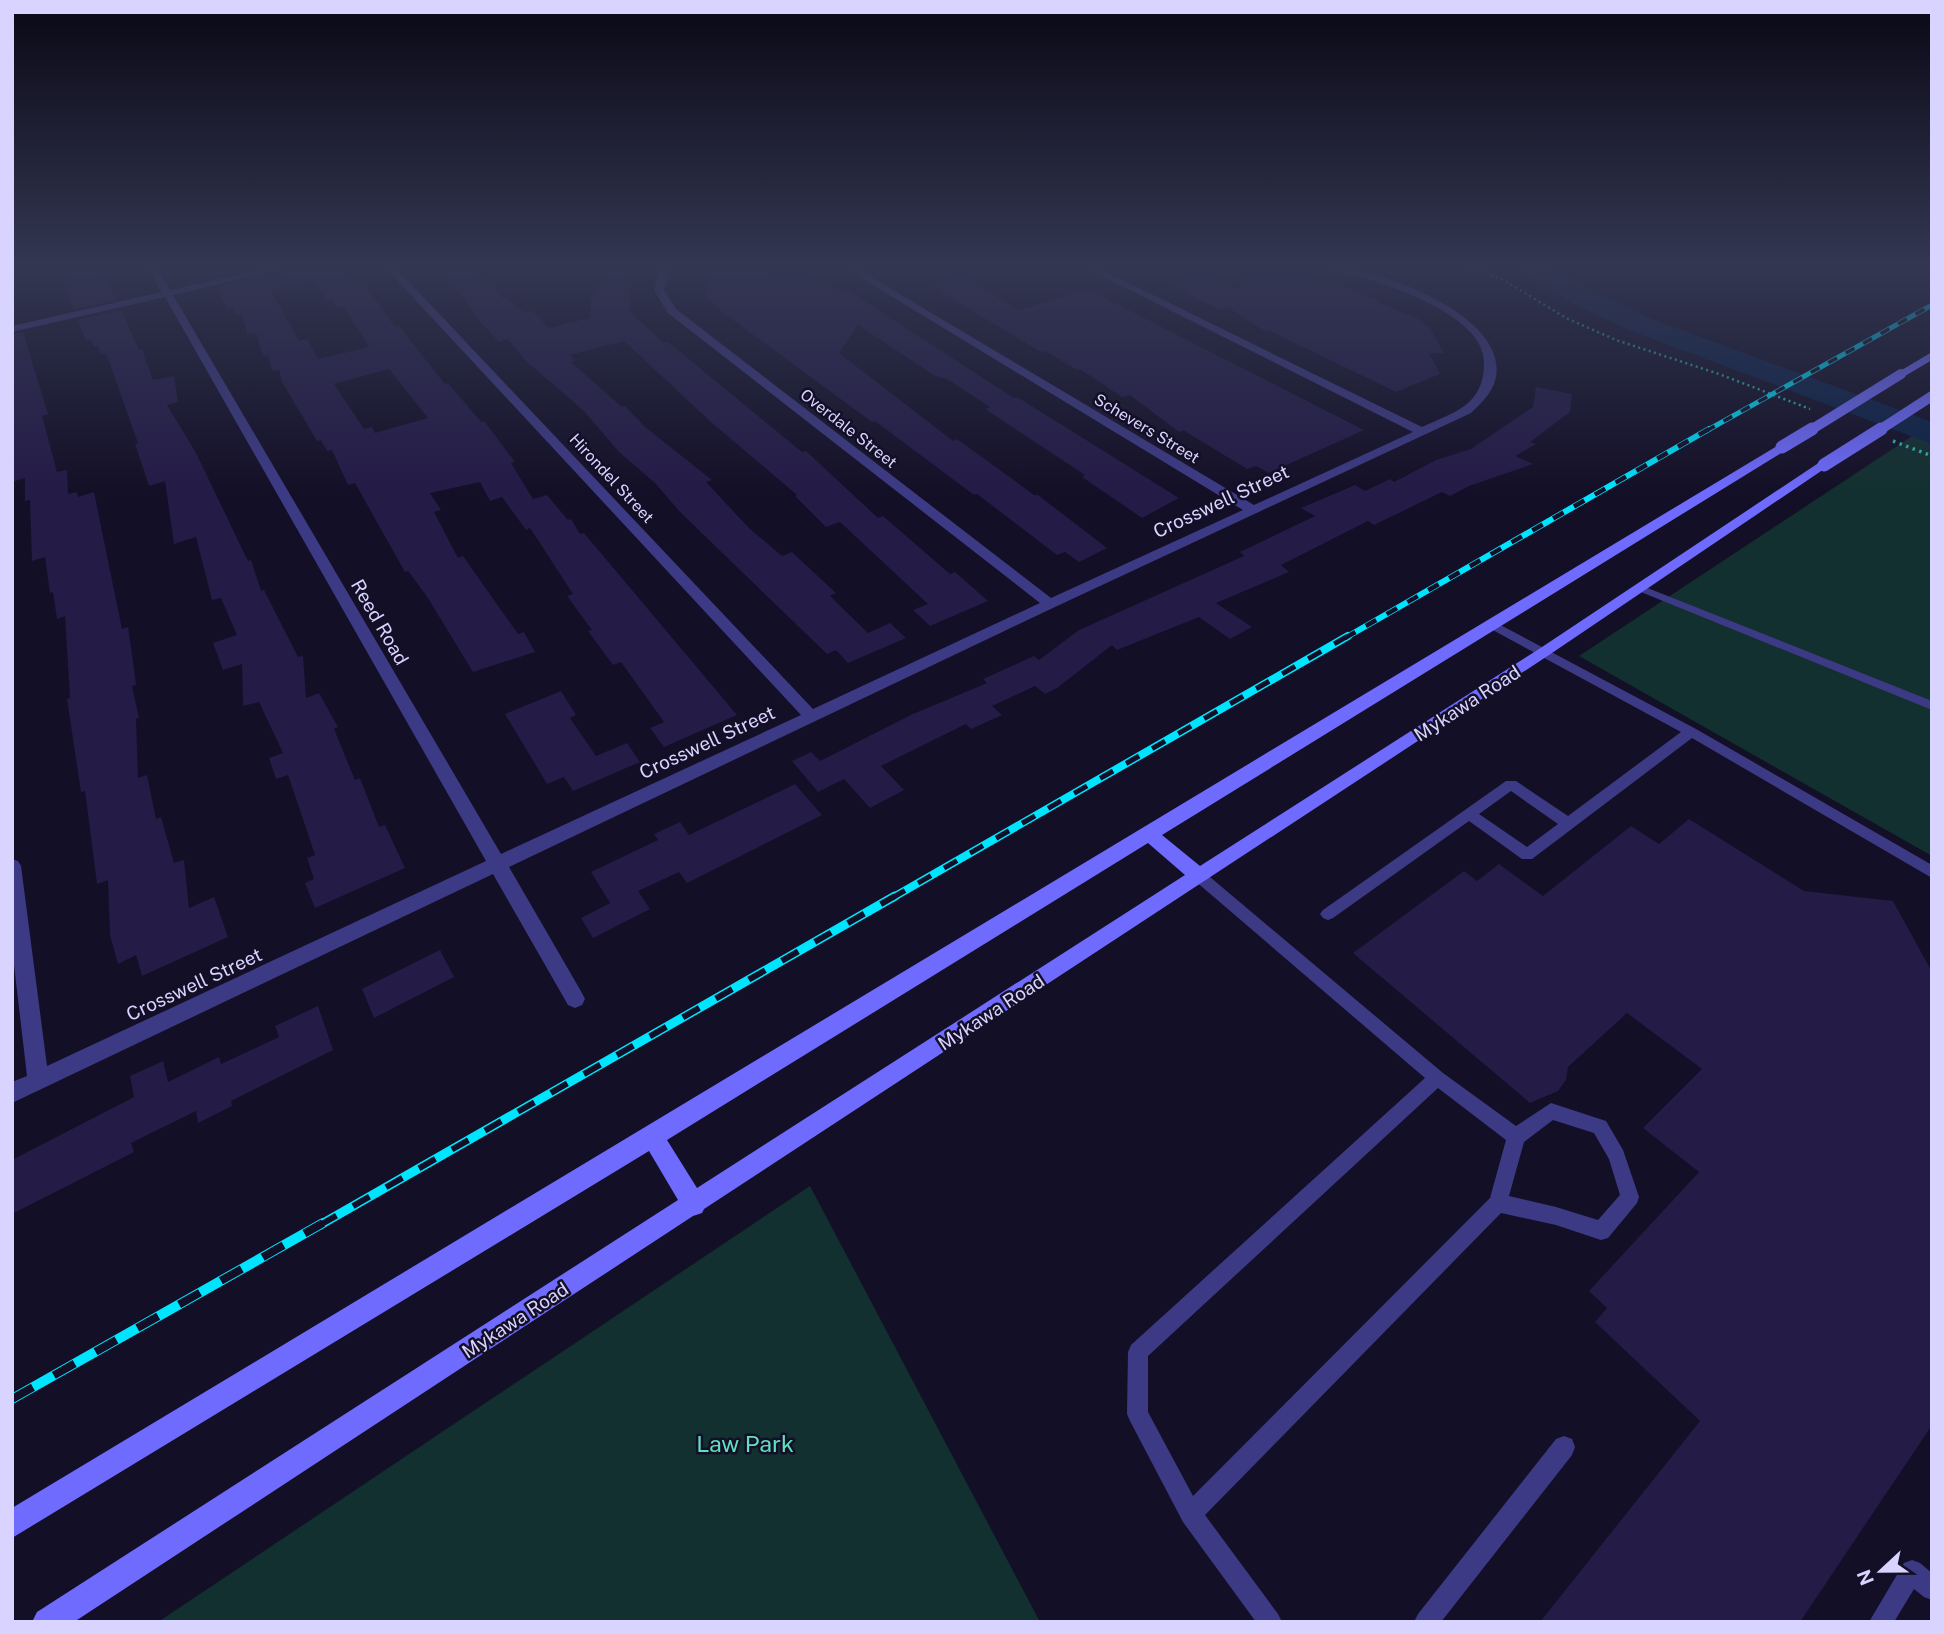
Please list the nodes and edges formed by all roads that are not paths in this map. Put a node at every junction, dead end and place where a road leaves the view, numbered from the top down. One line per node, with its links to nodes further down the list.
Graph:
1 (195, 341): 21 (street, Reed Road)
2 (460, 341): 16 (street, Hirondel Street)
3 (711, 341): 12 (street, Overdale Street)
4 (971, 341): 10 (street, Schevers Street)
5 (1238, 341): 9 (street)
6 (1481, 341): 9 (street, Crosswell Street)
7 (1932, 355): 13 (main road, bridge)
8 (1932, 396): 11 (main road, Mykawa Road, bridge)
9 (1421, 432): 10 (street, Crosswell Street)
10 (1253, 510): 12 (street, Crosswell Street)
11 (1640, 588): 14 (main road, Mykawa Road); 15 (lane)
12 (1050, 604): 16 (street, Crosswell Street)
13 (1493, 625): 14 (lane); 20 (main road)
14 (1544, 652): 17 (lane); 24 (main road, Mykawa Road)
15 (1932, 706)
16 (811, 716): 21 (street, Crosswell Street)
17 (1691, 732): 19 (lane); 23 (lane)
18 (1469, 814): 19 (lane); 19 (lane); 25 (lane)
19 (1569, 824)
20 (1148, 833): 24 (main road); 30 (main road)
21 (497, 864): 26 (street, Reed Road); 28 (street, Crosswell Street)
22 (12, 866): 28 (street)
23 (1932, 872)
24 (1199, 876): 27 (lane); 33 (main road, Mykawa Road)
25 (1328, 914)
26 (575, 999)
27 (1437, 1078): 31 (lane); 35 (lane)
28 (38, 1080): 29 (street, Crosswell Street)
29 (12, 1093)
30 (653, 1137): 33 (main road); 36 (main road)
31 (1516, 1137): 32 (lane); 32 (lane)
32 (1498, 1203): 35 (lane)
33 (694, 1205): 38 (main road, Mykawa Road)
34 (1564, 1447): 40 (lane)
35 (1191, 1514): 39 (lane)
36 (12, 1524)
37 (1932, 1589): 41 (lane)
38 (47, 1622)
39 (1270, 1622)
40 (1426, 1622)
41 (1881, 1622)

